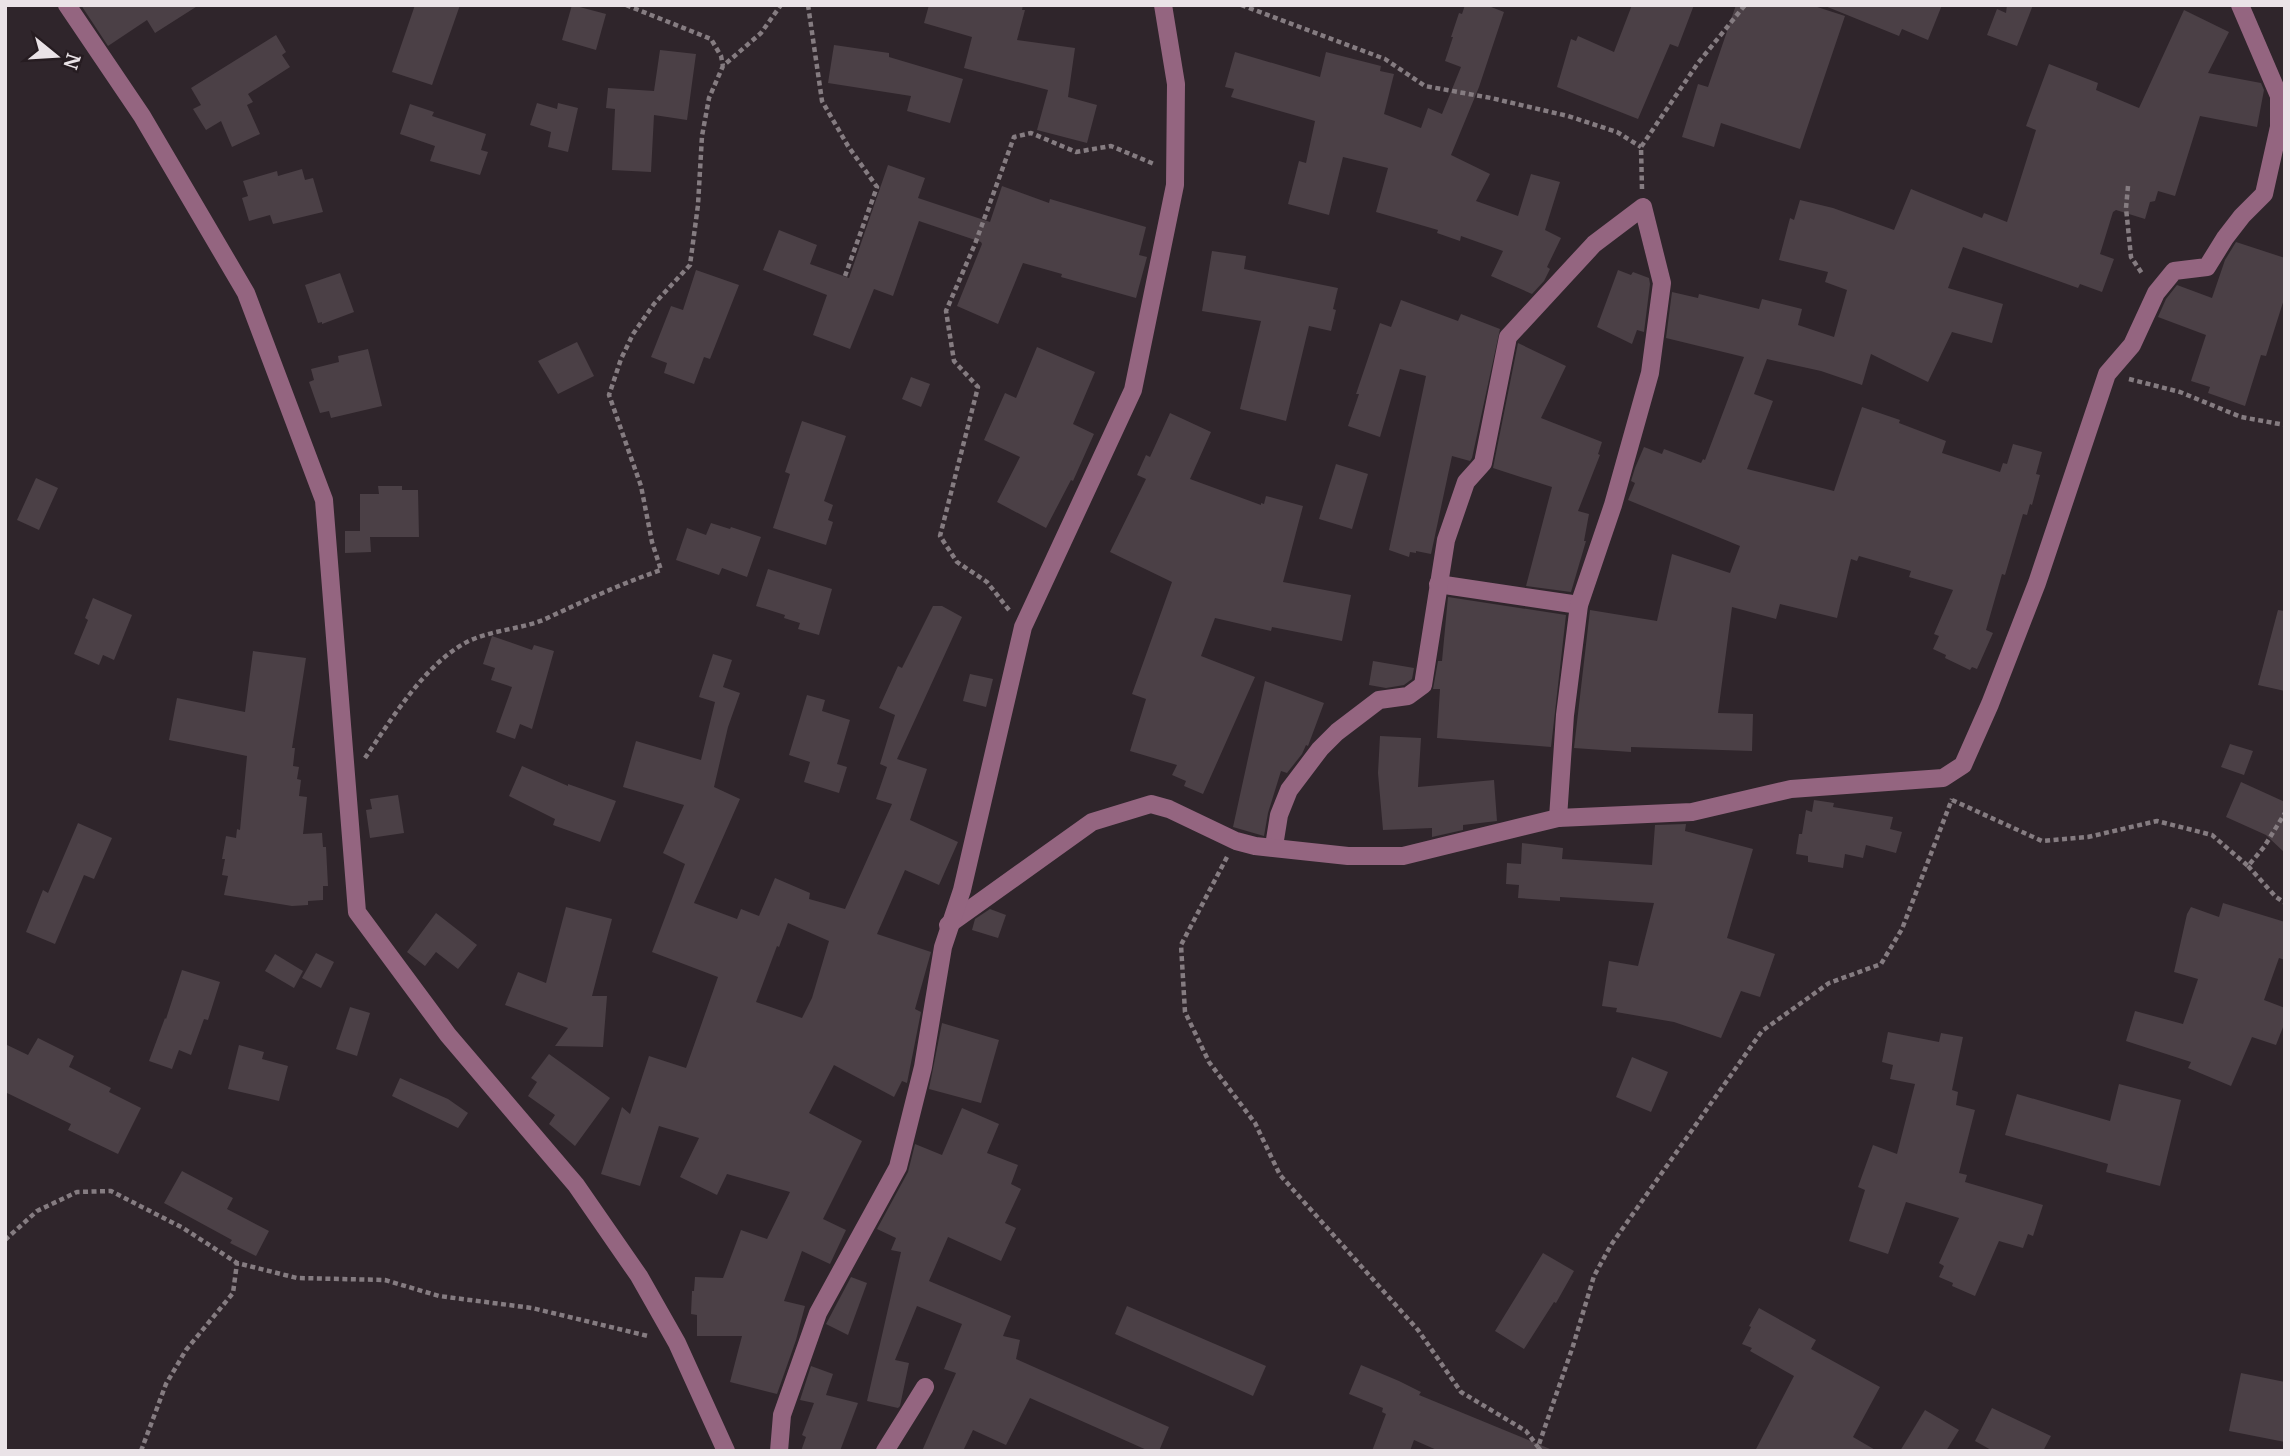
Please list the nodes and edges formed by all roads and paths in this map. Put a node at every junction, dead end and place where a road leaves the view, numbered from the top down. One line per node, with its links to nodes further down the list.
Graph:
1 (67, 5): 22 (street)
2 (625, 5): 9 (path)
3 (781, 5): 9 (path)
4 (808, 5): 14 (path)
5 (1163, 5): 11 (street)
6 (1241, 5): 10 (path)
7 (1745, 5): 10 (path)
8 (2240, 5): 15 (street)
9 (723, 66): 22 (path)
10 (1641, 148): 13 (path)
11 (1175, 185): 20 (street); 20 (path)
12 (2128, 186): 15 (path)
13 (1643, 207): 18 (street); 19 (street)
14 (845, 276)
15 (2156, 293): 16 (street)
16 (2108, 374): 17 (path); 21 (street)
17 (2285, 425)
18 (1438, 584): 19 (street); 27 (street)
19 (1579, 605): 25 (street)
20 (1023, 627): 30 (street)
21 (1963, 765): 23 (path); 25 (street)
22 (346, 782): 33 (street)
23 (1952, 800): 28 (path); 35 (path)
24 (2285, 813): 28 (path)
25 (1558, 818): 27 (street)
26 (1236, 841): 27 (street); 30 (street); 35 (path)
27 (1274, 846)
28 (2248, 866): 29 (path)
29 (2285, 902)
30 (948, 925): 38 (street)
31 (5, 1240): 32 (path)
32 (237, 1263): 33 (path); 36 (path)
33 (677, 1343): 37 (street)
34 (925, 1387): 39 (street)
35 (1539, 1449)
36 (141, 1451)
37 (726, 1451)
38 (779, 1451)
39 (885, 1451)

